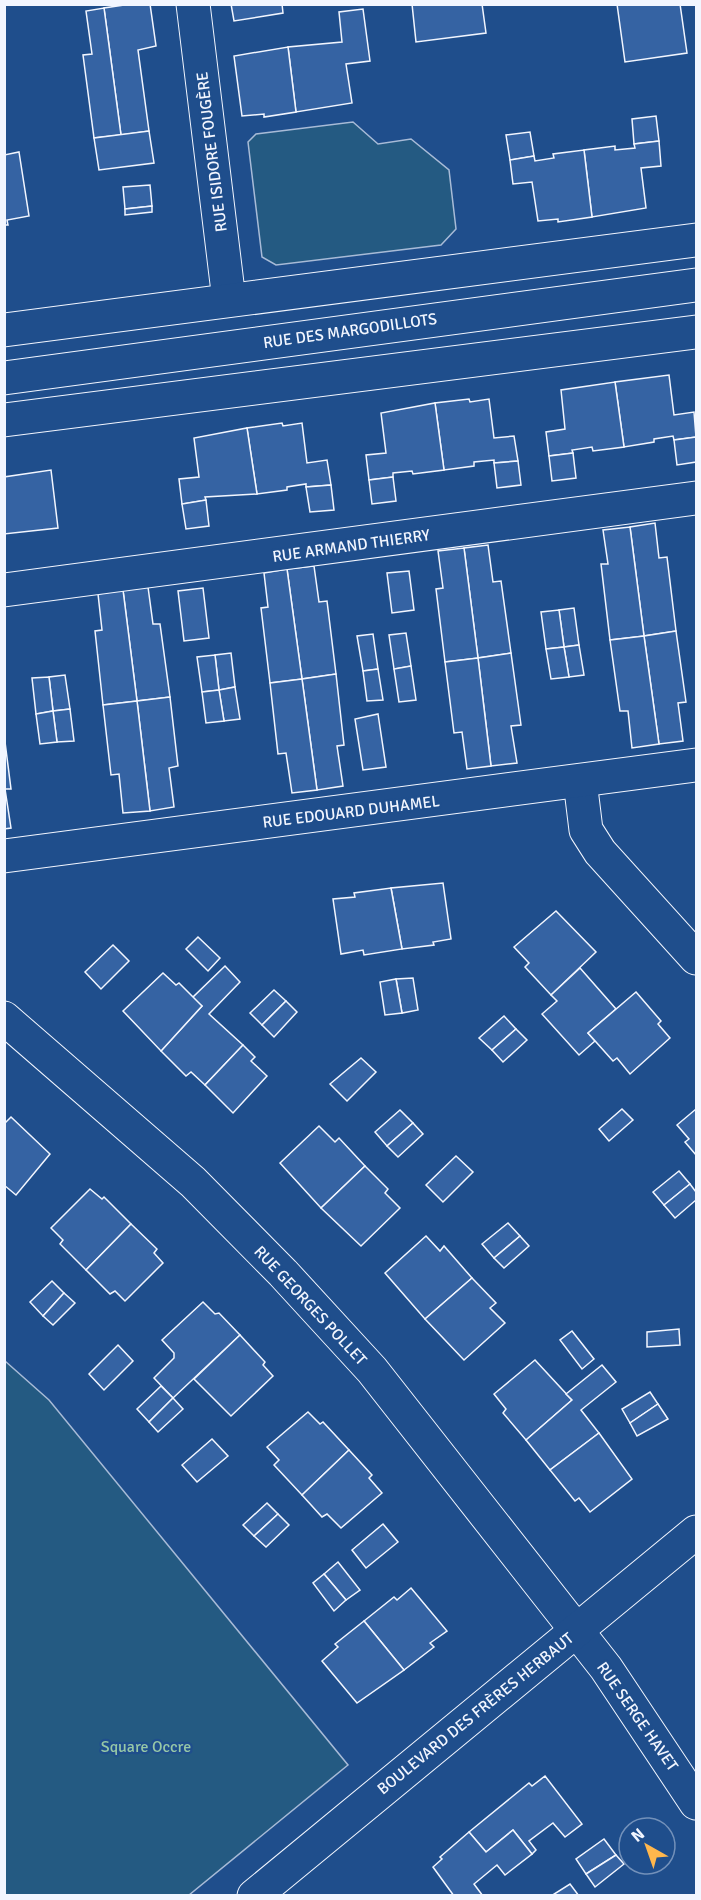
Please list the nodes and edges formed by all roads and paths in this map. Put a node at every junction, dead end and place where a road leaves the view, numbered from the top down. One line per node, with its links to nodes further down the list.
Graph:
1 (193, 4): 4 (street, RUE ISIDORE FOUGÈRE)
2 (696, 240): 4 (street)
3 (696, 285): 7 (street, RUE DES MARGODILLOTS)
4 (229, 300): 5 (street)
5 (4, 330)
6 (696, 332): 8 (street)
7 (4, 378)
8 (4, 420)
9 (696, 498): 10 (street, RUE ARMAND THIERRY)
10 (4, 590)
11 (696, 765): 12 (street, RUE EDOUARD DUHAMEL)
12 (580, 781): 13 (street, RUE EDOUARD DUHAMEL); 14 (street)
13 (4, 856)
14 (696, 958)
15 (4, 1018): 17 (street, RUE GEORGES POLLET)
16 (696, 1532): 17 (street, BOULEVARD DES FRÈRES HERBAUT)
17 (576, 1630): 18 (street, RUE SERGE HAVET); 19 (street, BOULEVARD DES FRÈRES HERBAUT)
18 (696, 1803)
19 (254, 1896)

